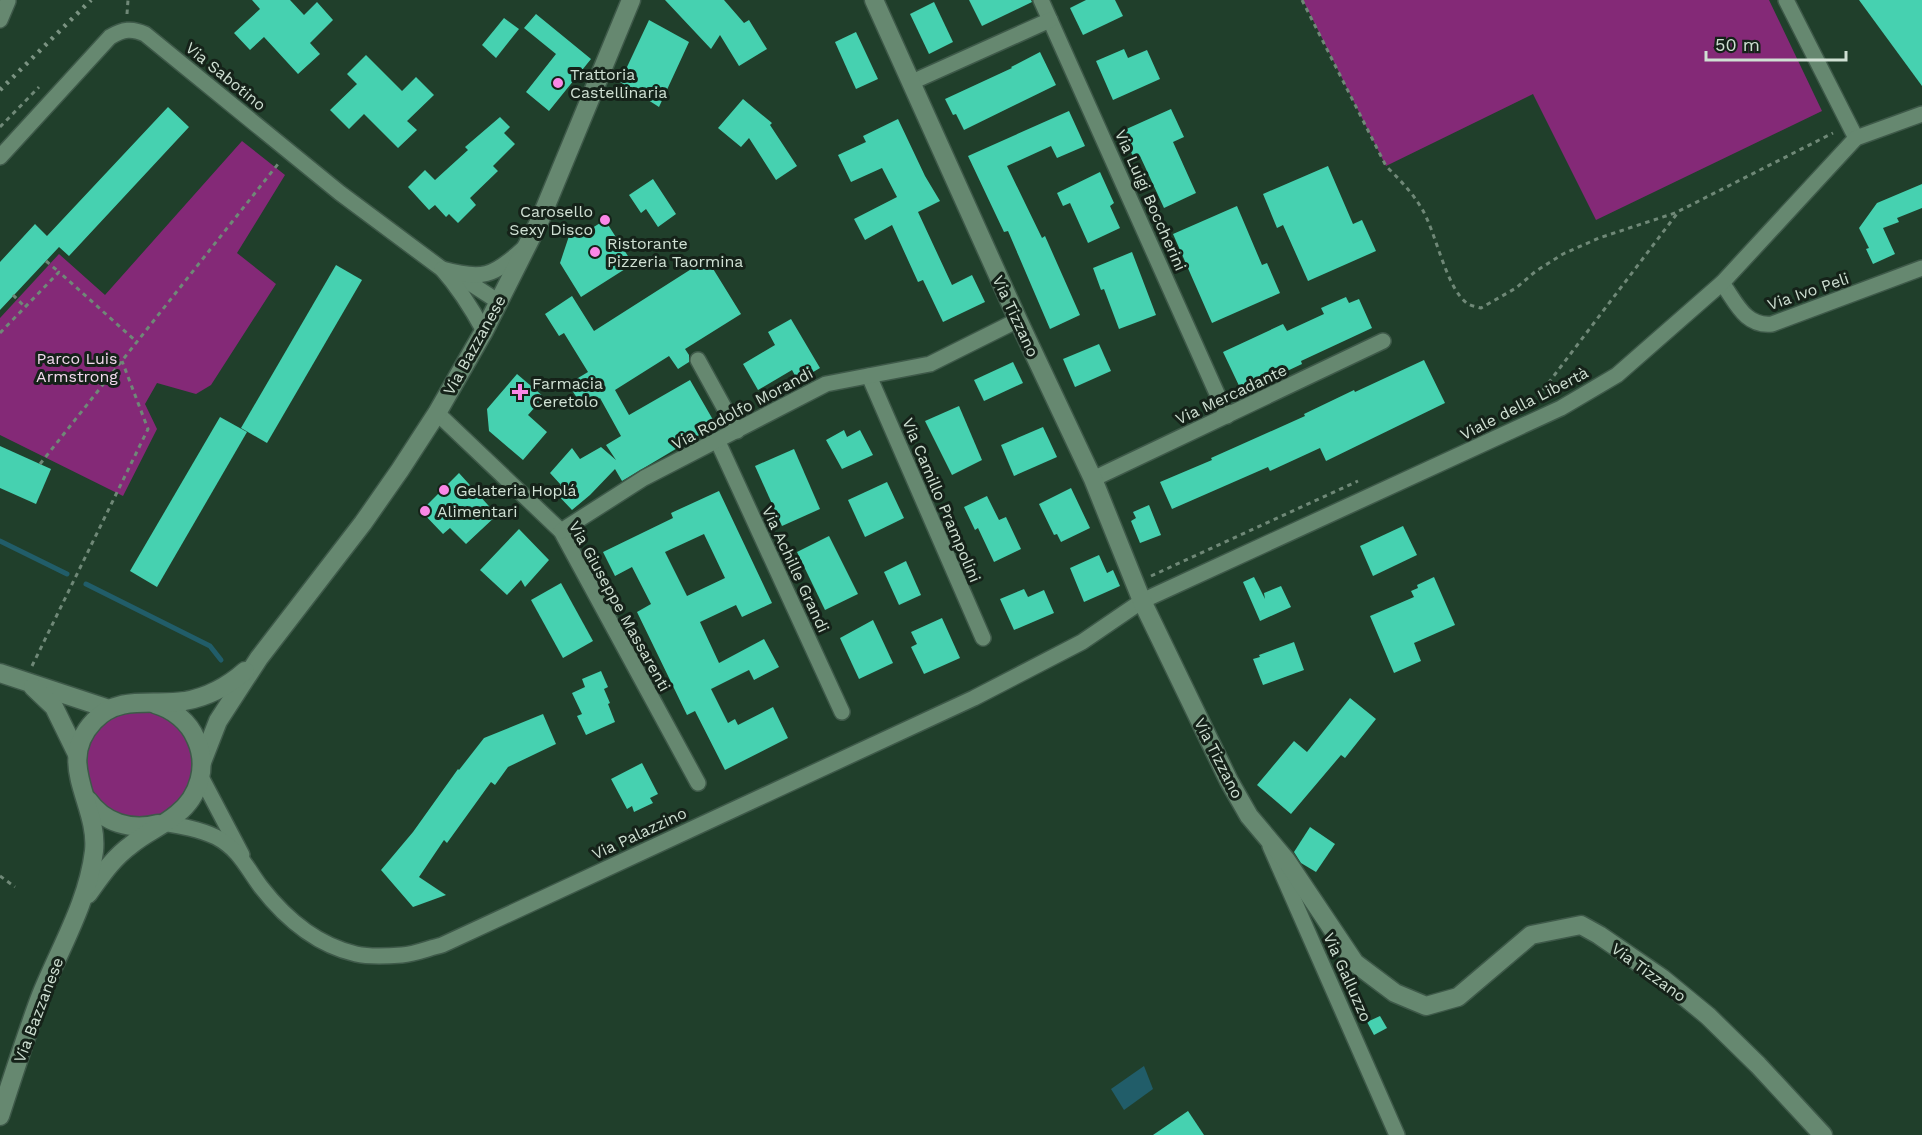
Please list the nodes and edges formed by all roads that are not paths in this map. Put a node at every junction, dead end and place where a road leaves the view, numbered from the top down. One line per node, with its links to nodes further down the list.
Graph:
1 (8, 0): 6 (street); 7 (street)
2 (631, 0): 13 (street, Via Bazzanese)
3 (874, 0): 9 (street, Via Tizzano)
4 (1041, 0): 8 (street, Via Luigi Boccherini)
5 (1786, 0): 11 (street)
6 (0, 7)
7 (0, 20)
8 (1050, 20): 9 (street); 24 (street, Via Luigi Boccherini)
9 (912, 82): 18 (street, Via Tizzano)
10 (1922, 114): 11 (street, Viale della Libertà)
11 (1856, 138): 16 (street, Viale della Libertà)
12 (0, 157): 15 (street, Via Sabotino)
13 (528, 244): 15 (street); 17 (street, Via Bazzanese)
14 (1922, 268): 16 (street, Via Ivo Peli)
15 (449, 271): 17 (street); 19 (street)
16 (1722, 282): 29 (street, Viale della Libertà)
17 (499, 302): 19 (street, Via Bazzanese)
18 (1017, 320): 22 (street, Via Rodolfo Morandi); 27 (street, Via Tizzano)
19 (484, 332): 23 (street, Via Bazzanese)
20 (1383, 341): 24 (street, Via Mercadante)
21 (698, 360): 25 (street)
22 (869, 376): 25 (street, Via Rodolfo Morandi); 30 (street, Via Camillo Prampolini)
23 (437, 413): 28 (street, Via Giuseppe Massarenti); 31 (street, Via Bazzanese)
24 (1227, 416): 27 (street, Via Mercadante)
25 (737, 431): 26 (street, Via Rodolfo Morandi)
26 (718, 442): 28 (street, Via Rodolfo Morandi); 36 (street, Via Achille Grandi)
27 (1093, 479): 29 (street, Via Tizzano)
28 (561, 531): 39 (street, Via Giuseppe Massarenti)
29 (1142, 601): 42 (street, Via Tizzano); 43 (street, Via Palazzino)
30 (983, 638)
31 (260, 658): 34 (street, Via Bazzanese); 38 (street, Via Bazzanese)
32 (0, 673): 33 (street)
33 (25, 680): 35 (street); 37 (street)
34 (146, 702): 35 (street, Via Bazzanese); 38 (street)
35 (109, 709): 37 (street)
36 (842, 712)
37 (77, 754): 40 (street, Via Bazzanese)
38 (201, 770): 41 (street, Via Bazzanese); 43 (street)
39 (698, 783)
40 (82, 791): 41 (street, Via Bazzanese); 44 (street, Via Bazzanese)
41 (163, 823): 43 (street, Via Palazzino); 44 (street, Via Bazzanese)
42 (1265, 835): 46 (street, Via Galluzzo); 47 (street, Via Tizzano)
43 (243, 858)
44 (81, 905): 45 (street, Via Bazzanese)
45 (0, 1116)
46 (1397, 1135)
47 (1823, 1135)

